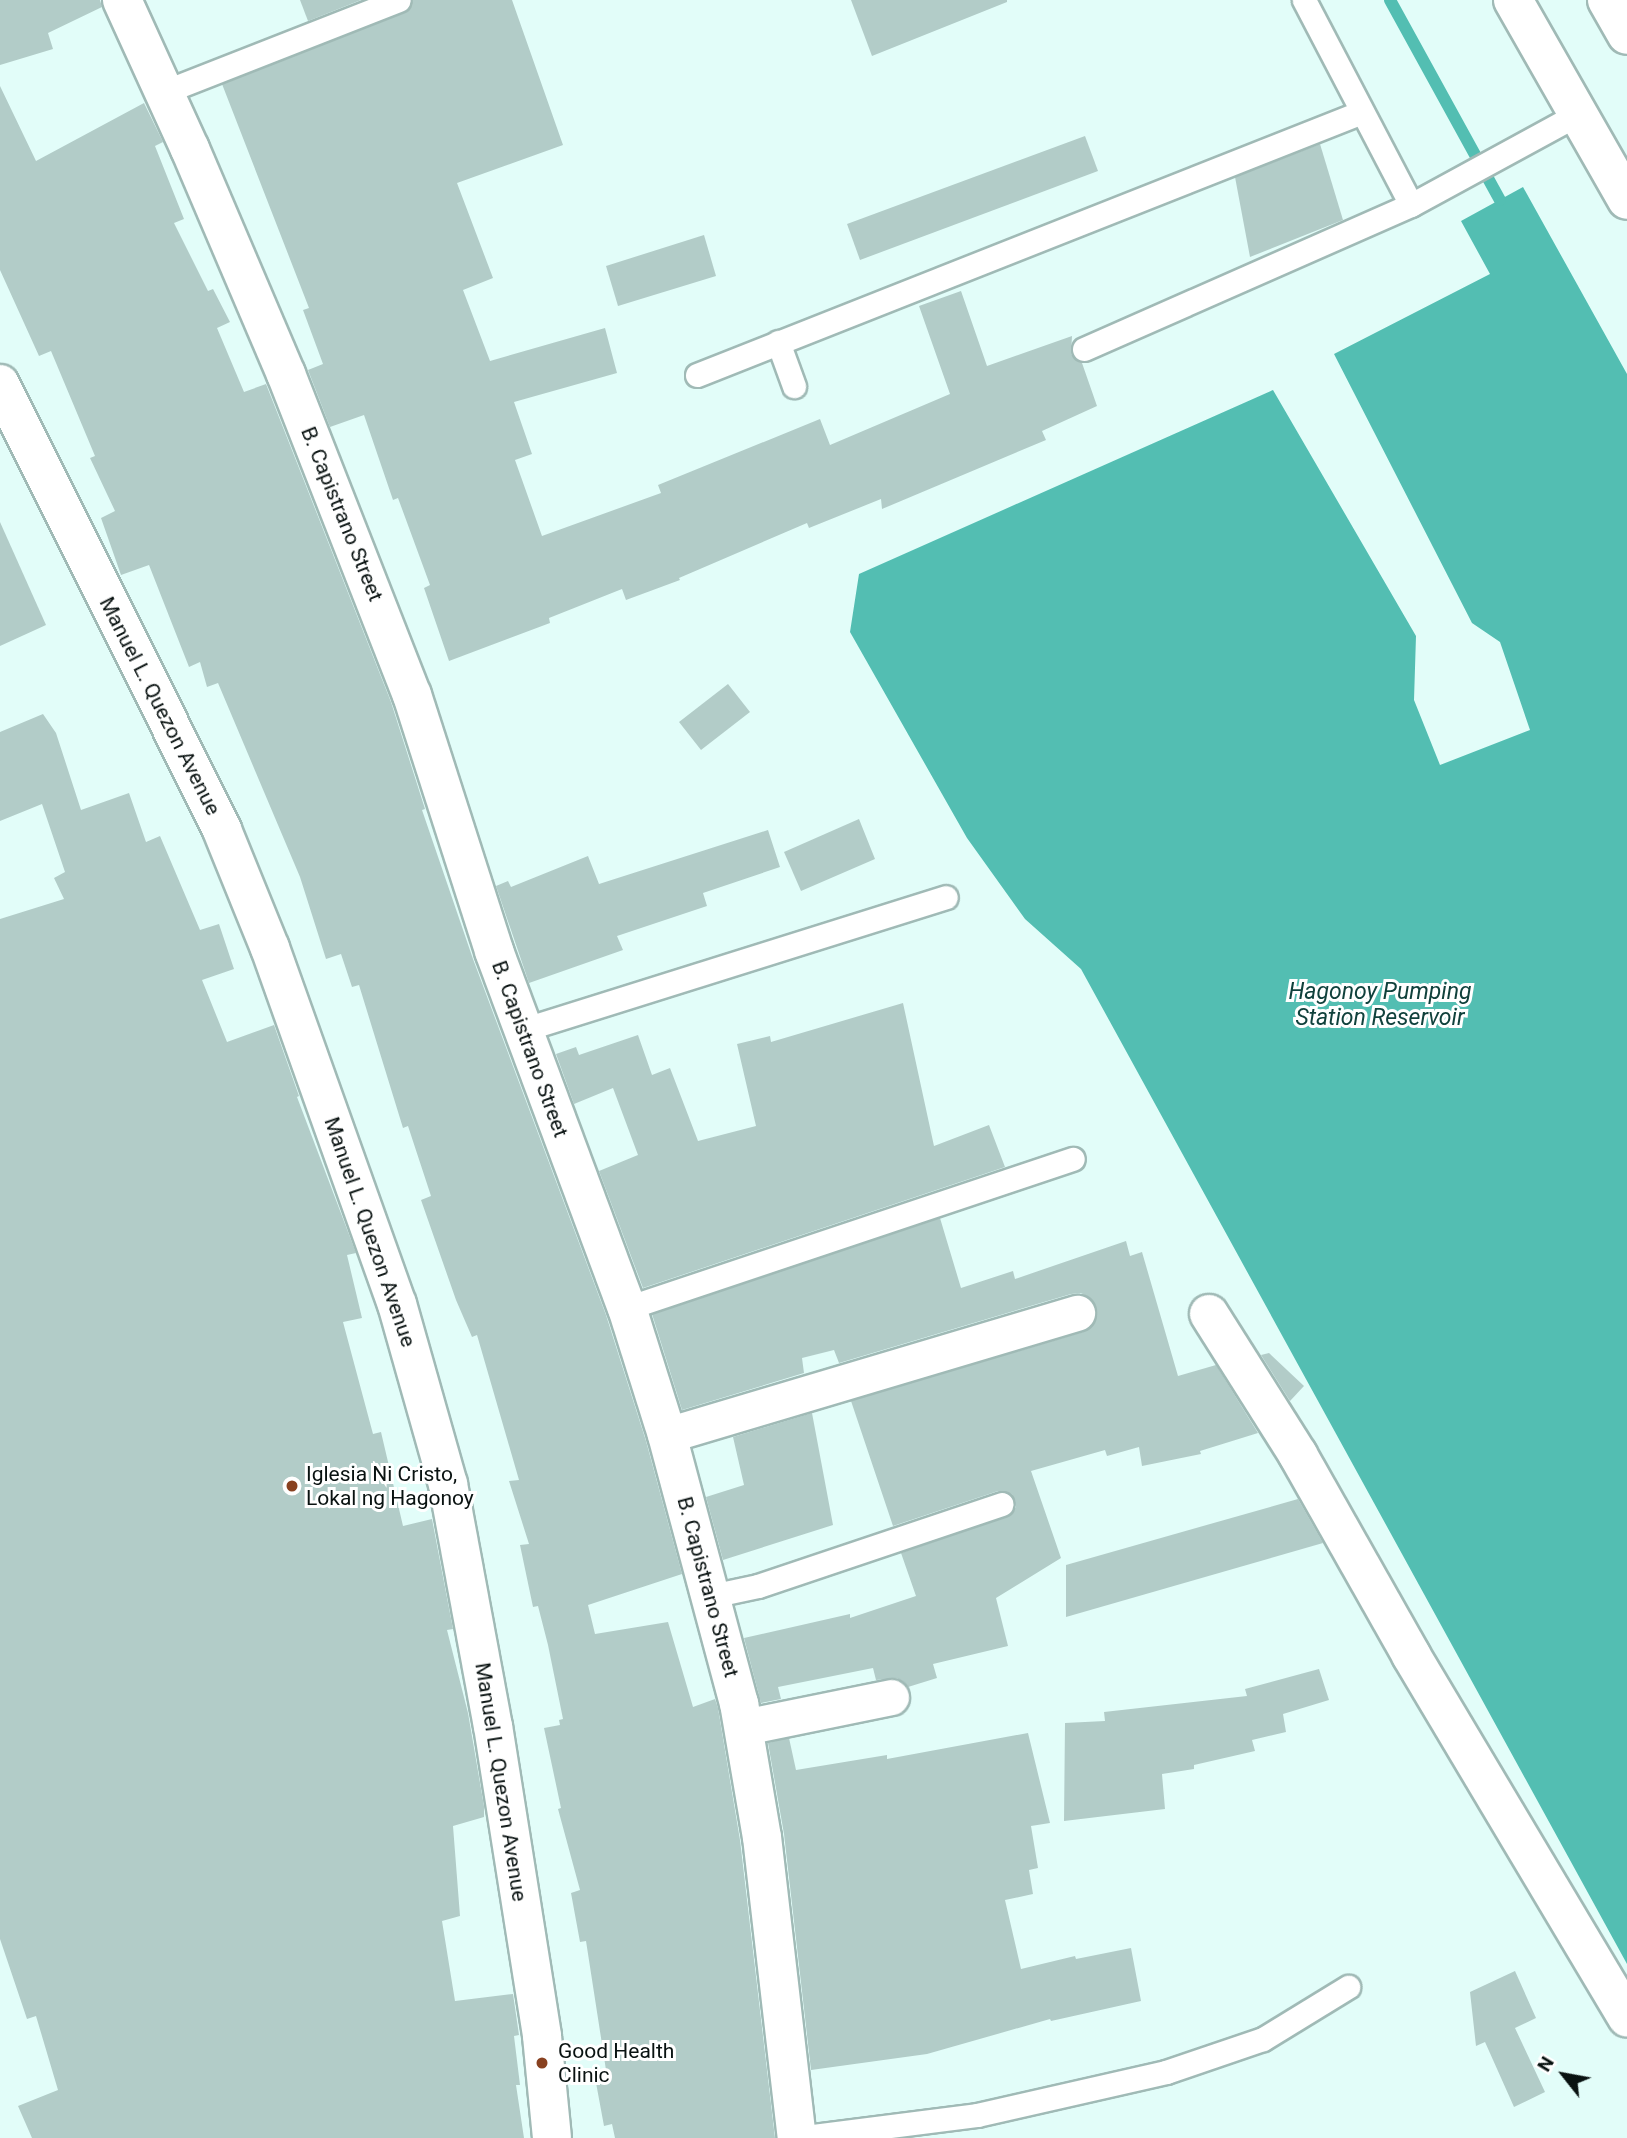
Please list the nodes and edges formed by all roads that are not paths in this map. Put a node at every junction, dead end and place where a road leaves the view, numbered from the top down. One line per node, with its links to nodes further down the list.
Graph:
1 (122, 0): 7 (street, B. Capistrano Street)
2 (399, 0): 7 (lane)
3 (1304, 0): 8 (lane)
4 (1513, 0): 9 (street)
5 (1607, 0): 6 (street)
6 (1627, 35)
7 (164, 92): 18 (street, B. Capistrano Street)
8 (1362, 112): 11 (lane); 12 (lane)
9 (1578, 114): 10 (street); 11 (lane)
10 (1627, 200)
11 (1411, 205): 13 (lane)
12 (778, 342): 14 (lane); 16 (lane)
13 (1084, 349)
14 (698, 375)
15 (0, 384): 30 (street, Manuel L. Quezon Avenue)
16 (794, 386)
17 (946, 897): 18 (lane)
18 (522, 1030): 20 (street, B. Capistrano Street)
19 (1073, 1159): 20 (lane)
20 (627, 1308): 23 (street, B. Capistrano Street)
21 (1077, 1313): 23 (street)
22 (1209, 1314): 29 (street)
23 (667, 1435): 25 (street, B. Capistrano Street)
24 (1002, 1504): 25 (lane)
25 (711, 1596): 27 (street, B. Capistrano Street)
26 (891, 1697): 27 (street)
27 (744, 1727): 31 (street, B. Capistrano Street)
28 (1348, 1987): 31 (lane)
29 (1627, 2018)
30 (552, 2138)
31 (797, 2138)

